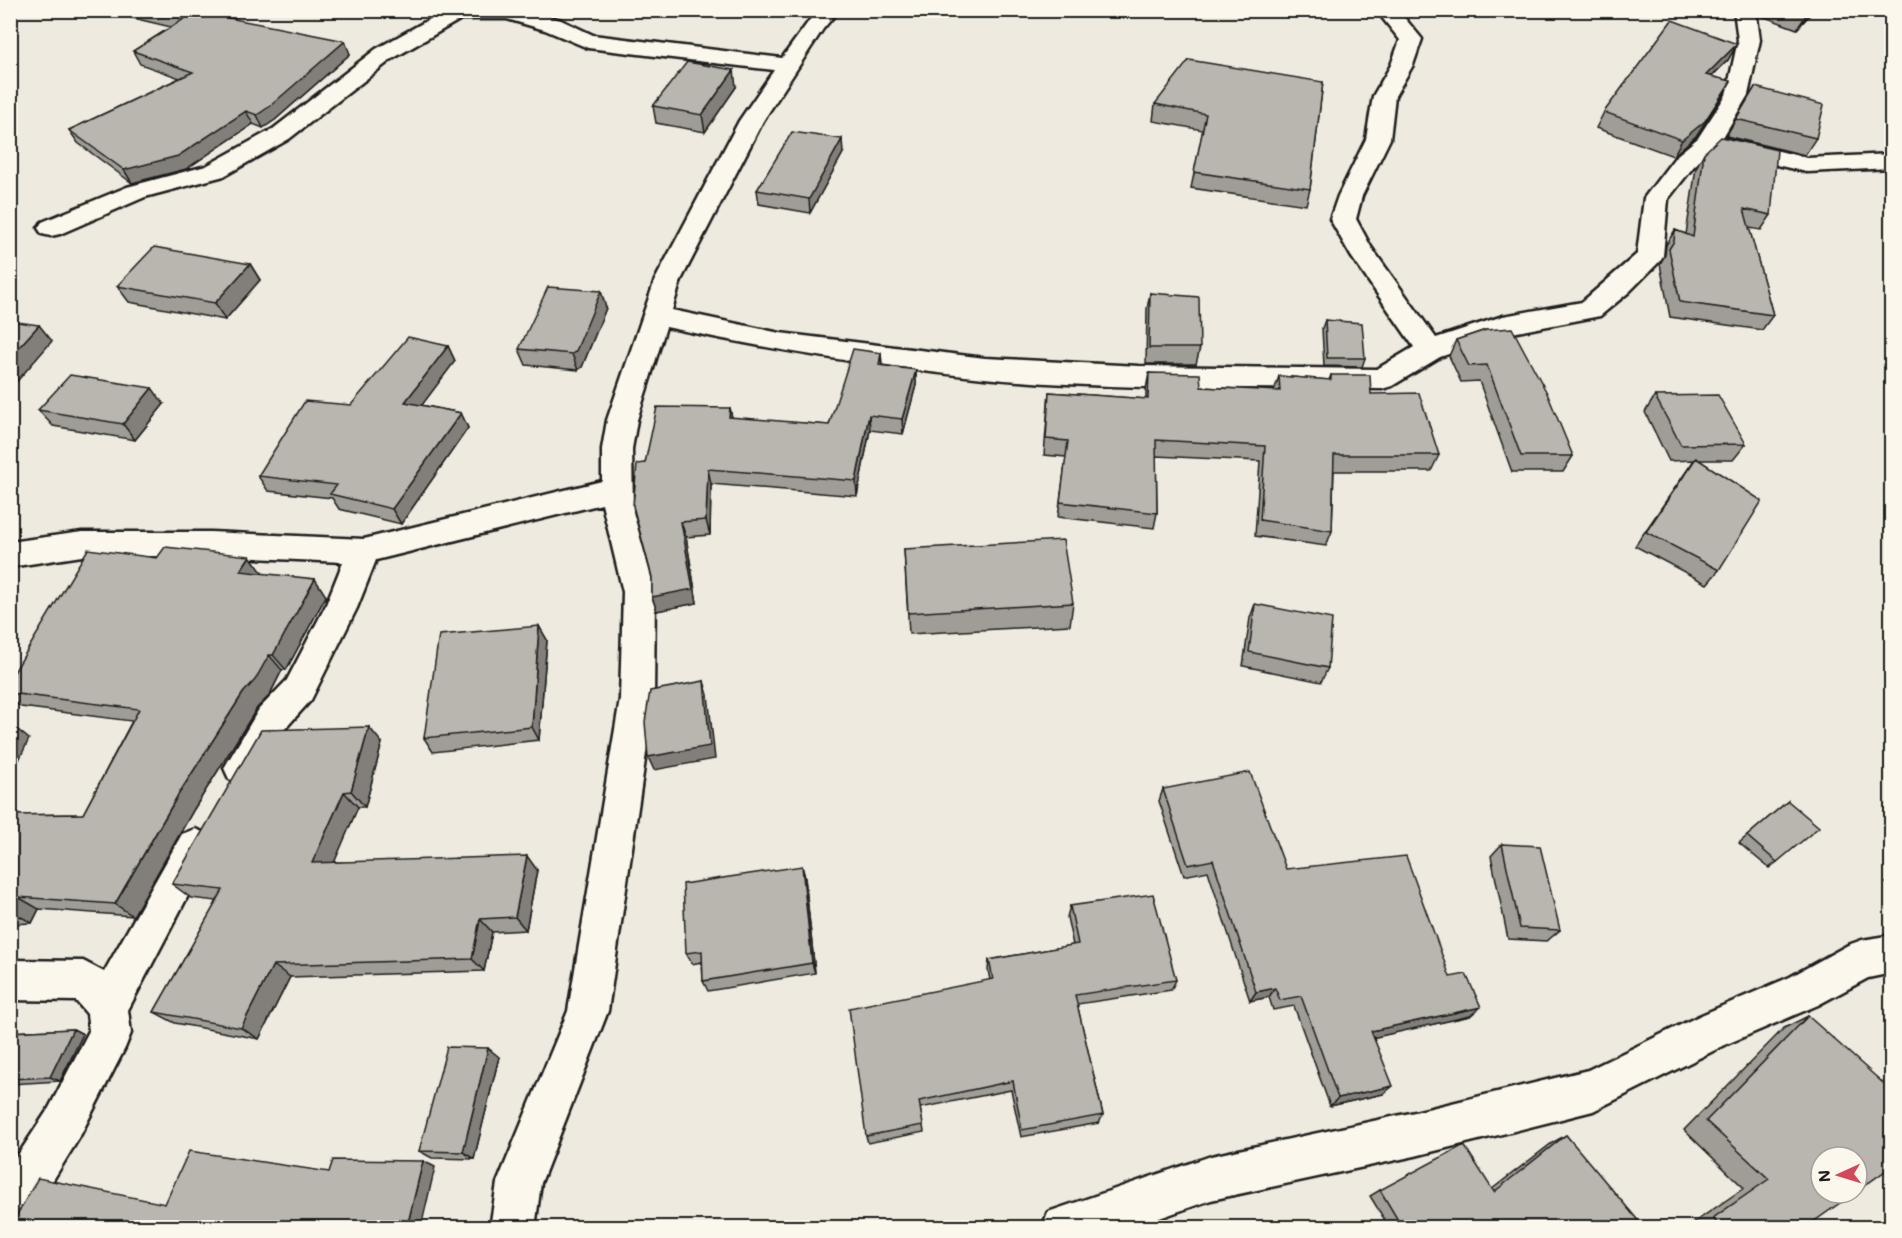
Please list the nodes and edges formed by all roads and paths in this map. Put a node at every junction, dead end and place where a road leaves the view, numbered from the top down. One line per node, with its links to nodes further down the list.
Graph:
1 (829, 10): 4 (street)
2 (1386, 10): 9 (street)
3 (1745, 10): 5 (street)
4 (789, 65): 7 (street); 8 (street)
5 (1707, 143): 6 (street); 9 (street)
6 (1892, 161)
7 (51, 228)
8 (656, 316): 9 (street); 10 (street)
9 (1430, 350)
10 (618, 489): 11 (street); 19 (street)
11 (363, 551): 12 (street); 13 (street)
12 (16, 561)
13 (227, 791)
14 (208, 822): 17 (street)
15 (1892, 954): 20 (street)
16 (10, 980): 17 (street)
17 (107, 1007): 18 (street)
18 (10, 1208)
19 (512, 1227)
20 (1064, 1227)

